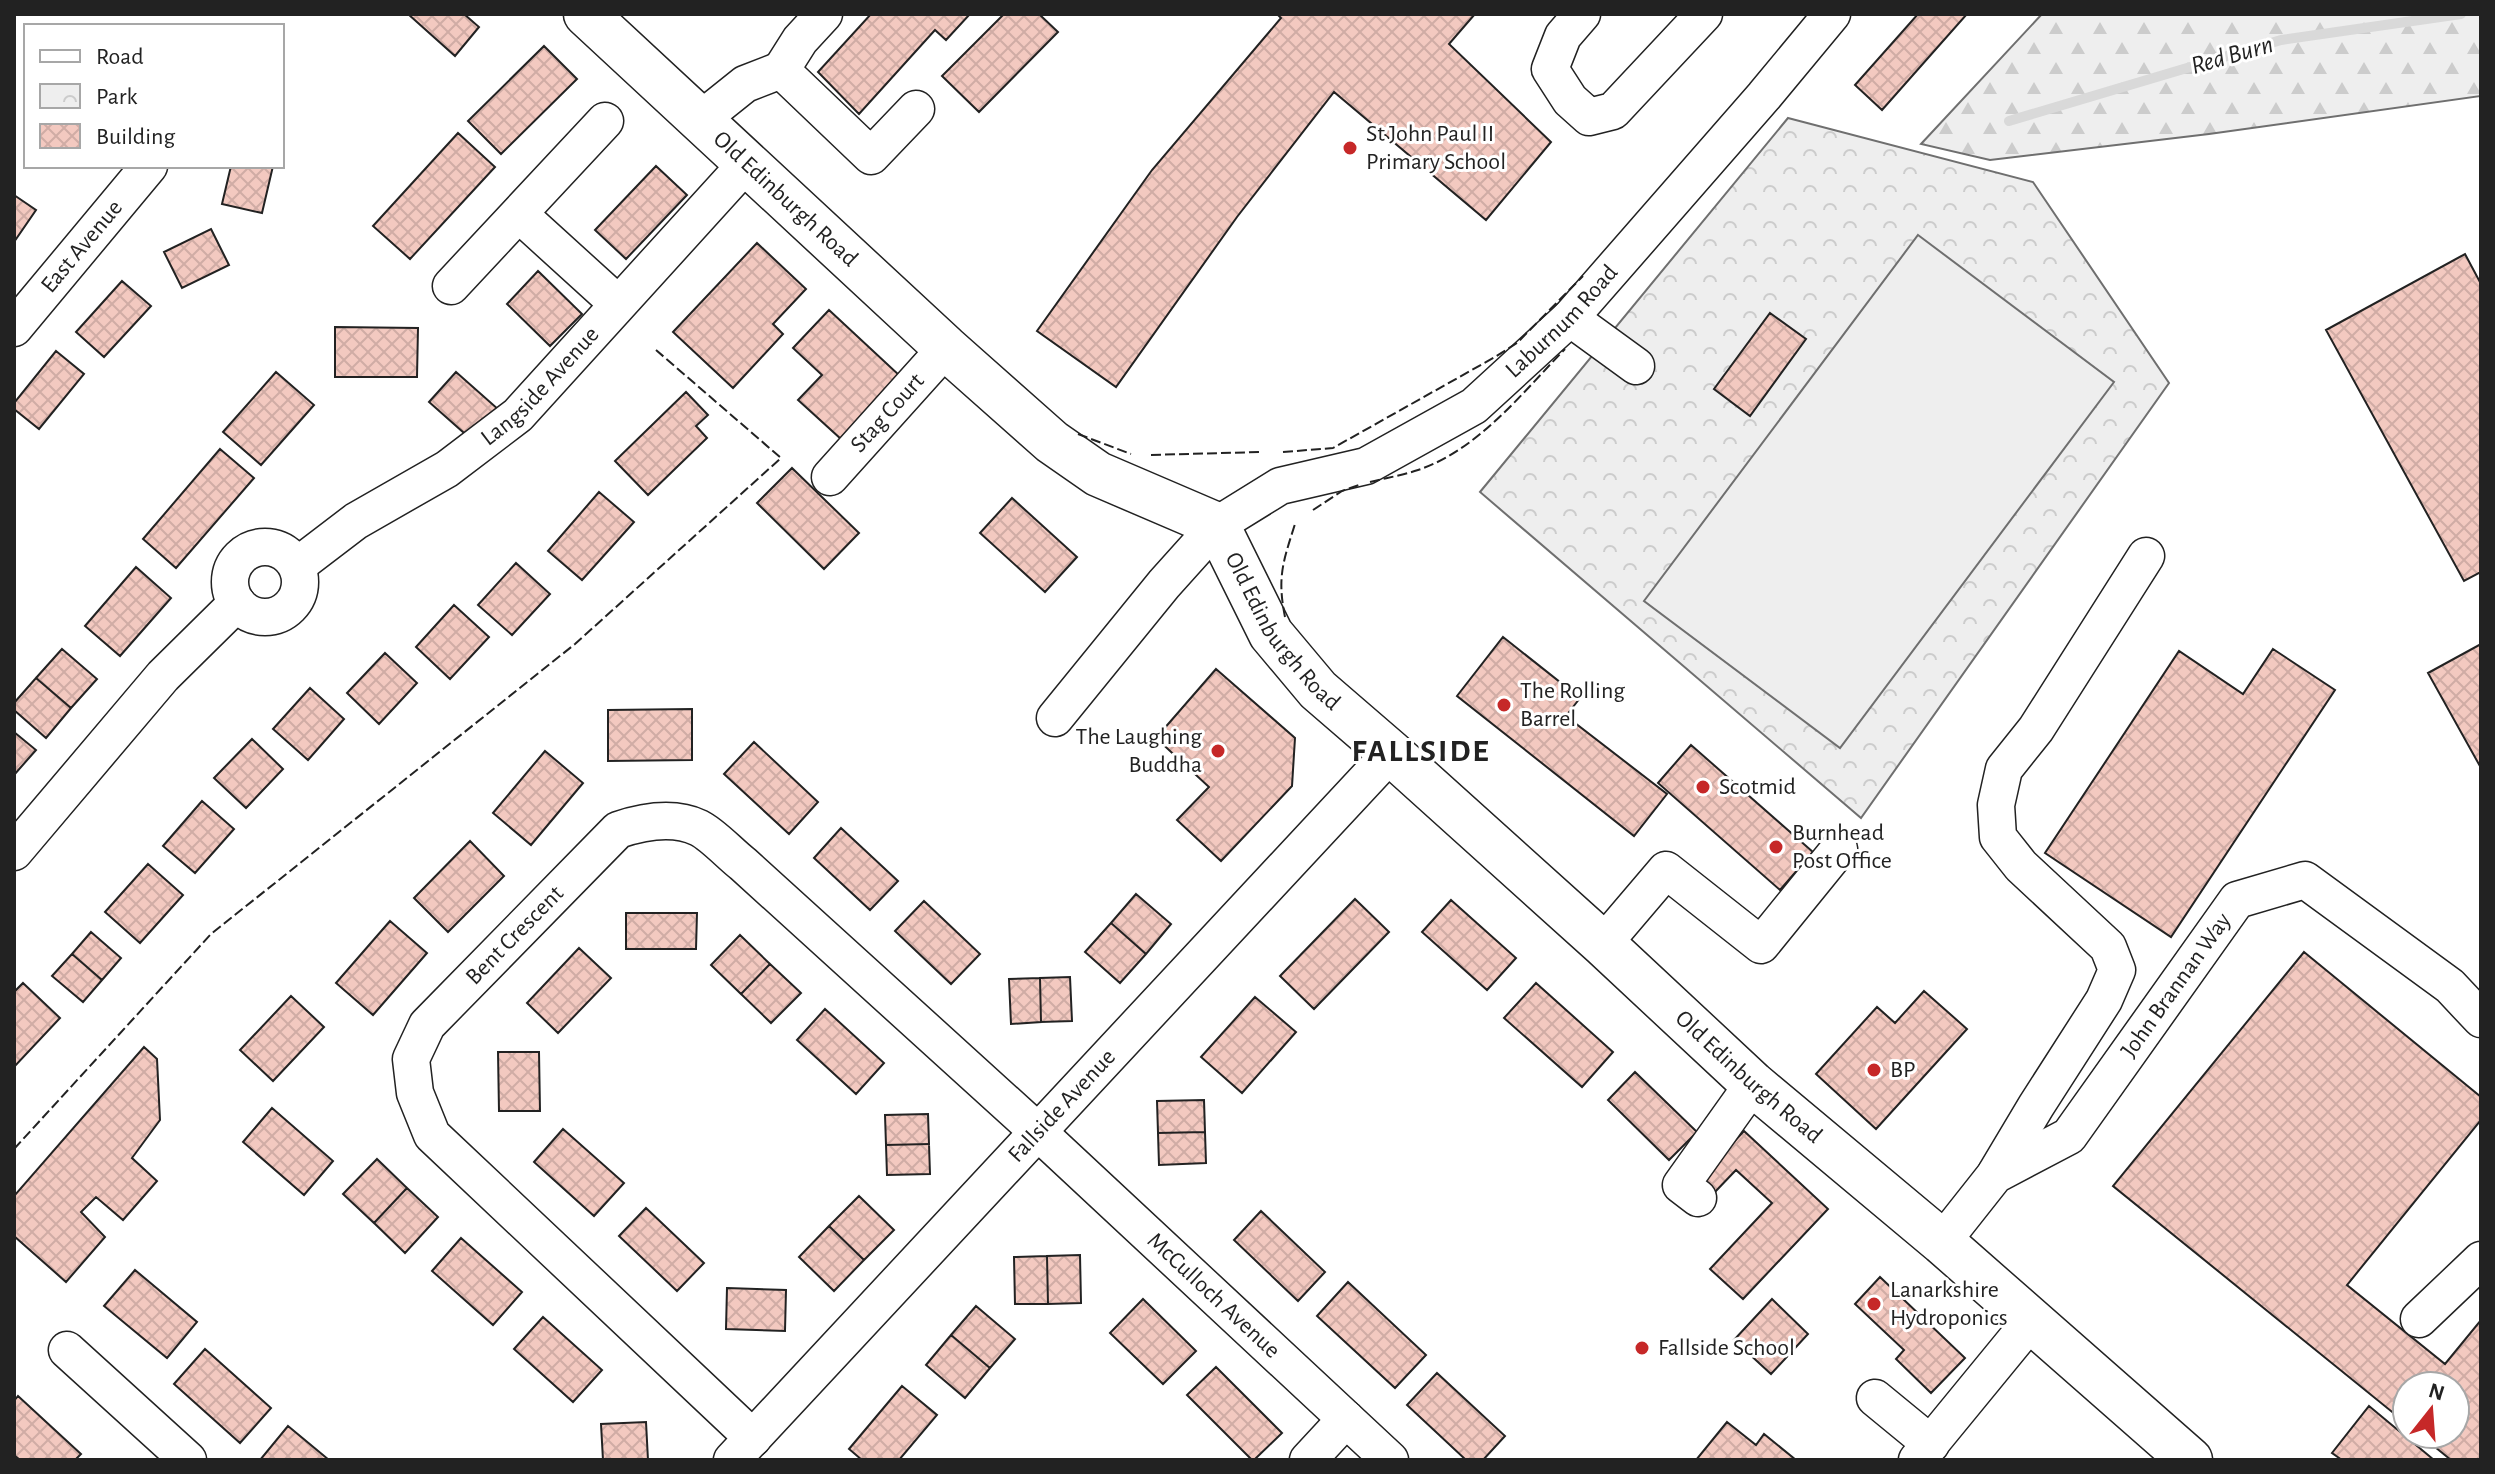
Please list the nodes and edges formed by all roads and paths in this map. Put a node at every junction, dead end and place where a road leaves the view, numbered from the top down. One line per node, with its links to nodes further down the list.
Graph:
1 (586, 14): 9 (main road, Old Edinburgh Road)
2 (824, 14): 6 (street)
3 (1582, 14): 4 (street)
4 (1704, 14)
5 (1832, 14): 16 (street, Laburnum Road)
6 (794, 27): 7 (street)
7 (781, 70): 8 (street); 9 (street)
8 (916, 109)
9 (700, 120): 11 (main road, Old Edinburgh Road)
10 (605, 121): 13 (street)
11 (746, 164): 15 (street, Langside Avenue); 18 (main road, Old Edinburgh Road)
12 (147, 168): 17 (street, East Avenue)
13 (519, 214): 14 (street); 15 (street)
14 (451, 286)
15 (618, 304): 23 (street, Langside Avenue)
16 (1570, 318): 19 (street); 21 (street, Laburnum Road)
17 (14, 328)
18 (946, 348): 20 (street, Stag Court); 21 (main road, Old Edinburgh Road)
19 (1636, 366)
20 (830, 477)
21 (1217, 525): 25 (street, Laburnum Road); 26 (main road, Old Edinburgh Road)
22 (2146, 556): 33 (street)
23 (297, 566): 24 (street); 24 (street)
24 (237, 603): 28 (street)
25 (1055, 718)
26 (1391, 753): 29 (main road, Old Edinburgh Road); 32 (street, Fallside Avenue)
27 (1839, 849): 29 (street)
28 (14, 852)
29 (1603, 944): 31 (main road, Old Edinburgh Road)
30 (2481, 1019): 33 (street, John Brannan Way)
31 (1753, 1084): 34 (street); 35 (main road, Old Edinburgh Road)
32 (1037, 1131): 41 (street, McCulloch Avenue); 42 (street, Fallside Avenue); 42 (street, Bent Crescent)
33 (1995, 1175): 35 (street, John Brannan Way)
34 (1698, 1198)
35 (1942, 1242): 38 (main road, Old Edinburgh Road)
36 (2481, 1260): 37 (street)
37 (2419, 1319)
38 (2031, 1321): 43 (street); 47 (main road, Old Edinburgh Road)
39 (67, 1350): 44 (street)
40 (1875, 1398): 43 (street)
41 (1346, 1419): 45 (street); 46 (street, McCulloch Avenue)
42 (742, 1449)
43 (1924, 1452)
44 (188, 1460)
45 (1308, 1460)
46 (1390, 1460)
47 (2190, 1460)

